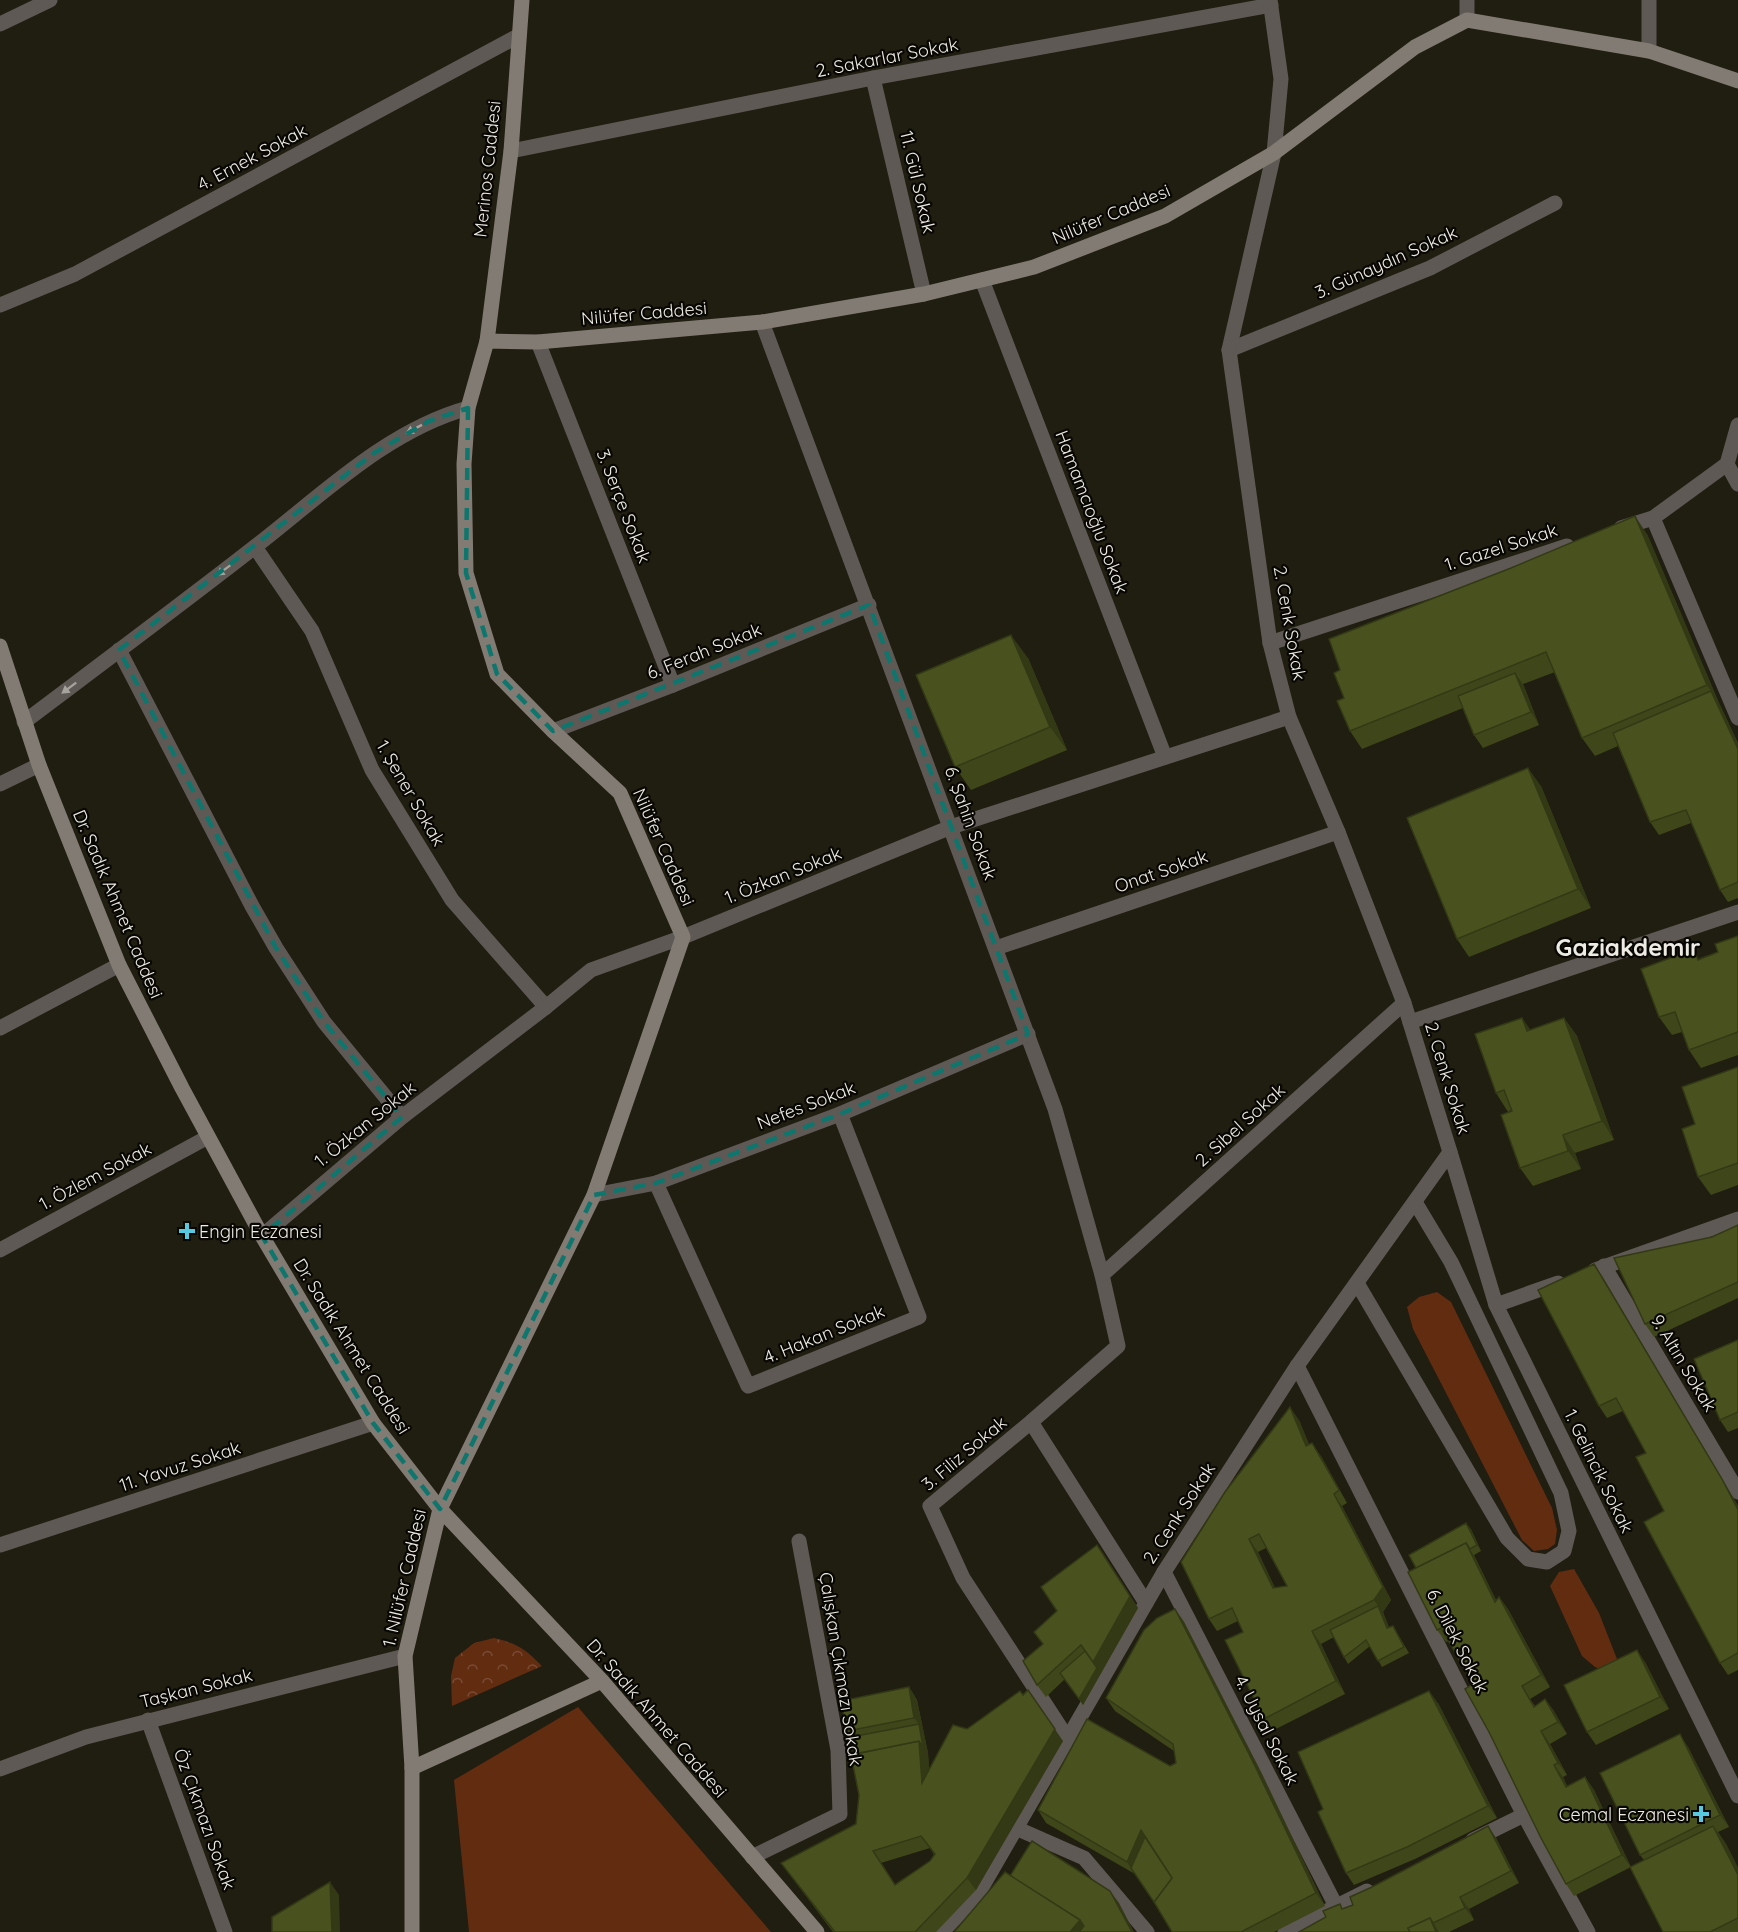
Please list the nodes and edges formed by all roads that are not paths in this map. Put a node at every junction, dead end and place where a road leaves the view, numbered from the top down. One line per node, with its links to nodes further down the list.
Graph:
1 (50, 0): 7 (street)
2 (522, 0): 8 (main road, Merinos Caddesi)
3 (1467, 0): 6 (street)
4 (1649, 0): 9 (street)
5 (1270, 3): 10 (street, 2. Sakarlar Sokak); 13 (street, 2. Cenk Sokak)
6 (1467, 20): 9 (main road); 13 (main road, Nilüfer Caddesi)
7 (0, 24)
8 (518, 36): 12 (main road, Merinos Caddesi); 17 (street, 4. Ernek Sokak)
9 (1649, 51): 11 (main road)
10 (873, 78): 12 (street, 2. Sakarlar Sokak); 16 (street, 11. Gül Sokak)
11 (1738, 81)
12 (511, 151): 19 (main road, Merinos Caddesi)
13 (1274, 153): 15 (main road, Nilüfer Caddesi); 21 (street, 2. Cenk Sokak)
14 (1555, 203): 21 (street, 3. Günaydın Sokak)
15 (982, 280): 16 (main road, Nilüfer Caddesi); 39 (street, Hamamcıoğlu Sokak)
16 (924, 294): 18 (main road, Nilüfer Caddesi)
17 (0, 304)
18 (762, 322): 20 (main road, Nilüfer Caddesi); 30 (street, 6. Şahin Sokak)
19 (487, 341): 20 (main road, Nilüfer Caddesi); 22 (main road, Nilüfer Caddesi)
20 (538, 342): 34 (street, 3. Serçe Sokak)
21 (1229, 350): 31 (street, 2. Cenk Sokak)
22 (468, 408): 29 (street, one-way to 29); 38 (main road, Nilüfer Caddesi)
23 (1738, 425): 24 (street)
24 (1726, 464): 25 (street); 26 (street)
25 (1738, 484)
26 (1653, 518): 27 (street); 36 (street)
27 (1608, 533)
28 (1585, 540): 31 (street, 1. Gazel Sokak)
29 (255, 547): 33 (street, one-way to 33); 49 (street, 1. Şener Sokak)
30 (869, 605): 34 (street, 6. Ferah Sokak); 42 (street, 6. Şahin Sokak)
31 (1270, 643): 35 (street, 2. Cenk Sokak)
32 (0, 646): 37 (main road, Dr. Sadık Ahmet Caddesi)
33 (119, 650): 37 (street, one-way to 37); 54 (street)
34 (673, 685): 38 (street, 6. Ferah Sokak)
35 (1289, 717): 39 (street, 1. Özkan Sokak); 43 (street, 2. Cenk Sokak)
36 (1738, 718)
37 (24, 723): 40 (main road, Dr. Sadık Ahmet Caddesi)
38 (553, 731): 45 (main road, Nilüfer Caddesi)
39 (1165, 757): 42 (street, 1. Özkan Sokak)
40 (39, 765): 41 (street); 47 (main road, Dr. Sadık Ahmet Caddesi)
41 (0, 784)
42 (951, 827): 45 (street, 1. Özkan Sokak); 46 (street, 6. Şahin Sokak)
43 (1338, 832): 46 (street, Onat Sokak); 48 (street, 2. Cenk Sokak)
44 (1738, 912): 50 (street)
45 (683, 938): 49 (street, 1. Özkan Sokak); 58 (main road)
46 (996, 948): 52 (street, 6. Şahin Sokak)
47 (119, 965): 51 (street); 55 (main road, Dr. Sadık Ahmet Caddesi)
48 (1404, 1003): 50 (street, 2. Cenk Sokak); 64 (street, 2. Sibel Sokak)
49 (546, 1007): 54 (street, 1. Özkan Sokak)
50 (1410, 1022): 56 (street, 2. Cenk Sokak)
51 (0, 1028)
52 (1028, 1034): 53 (street, Nefes Sokak); 64 (street, 6. Şahin Sokak)
53 (840, 1114): 57 (street, Nefes Sokak); 57 (street, 4. Hakan Sokak)
54 (402, 1117): 61 (street, 1. Özkan Sokak)
55 (208, 1137): 61 (main road, Dr. Sadık Ahmet Caddesi); 62 (street, 1. Özlem Sokak)
56 (1450, 1152): 59 (street, 2. Cenk Sokak); 66 (street, 1. Gelincik Sokak)
57 (656, 1183): 58 (street, Nefes Sokak)
58 (594, 1195): 72 (main road, 1. Nilüfer Caddesi)
59 (1415, 1202): 65 (street, 2. Cenk Sokak); 65 (street)
60 (1738, 1219): 63 (street)
61 (262, 1236): 70 (main road, Dr. Sadık Ahmet Caddesi)
62 (0, 1250)
63 (1604, 1266): 66 (street); 71 (street, 9. Altın Sokak)
64 (1102, 1275): 67 (street, 6. Şahin Sokak)
65 (1357, 1282): 68 (street, 2. Cenk Sokak)
66 (1496, 1305): 83 (street, 1. Gelincik Sokak)
67 (1118, 1346): 69 (street, 3. Filiz Sokak)
68 (1297, 1366): 75 (street, 2. Cenk Sokak); 84 (street, 6. Dilek Sokak)
69 (1031, 1422): 76 (street); 80 (street, 3. Filiz Sokak)
70 (373, 1423): 72 (main road, Dr. Sadık Ahmet Caddesi); 74 (street, 11. Yavuz Sokak)
71 (1736, 1482)
72 (440, 1509): 77 (main road, 1. Nilüfer Caddesi); 78 (main road, Dr. Sadık Ahmet Caddesi)
73 (799, 1541): 87 (street, Çalışkan Çıkmazı Sokak)
74 (0, 1545)
75 (1164, 1572): 76 (street, 2. Cenk Sokak); 89 (street, 4. Uysal Sokak)
76 (1146, 1603): 80 (street, 2. Cenk Sokak)
77 (405, 1656): 79 (street, Taşkan Sokak); 82 (main road, 1. Nilüfer Caddesi)
78 (602, 1681): 82 (main road); 87 (main road, Dr. Sadık Ahmet Caddesi)
79 (147, 1720): 81 (street, Taşkan Sokak); 90 (street, Öz Çıkmazı Sokak)
80 (1068, 1739): 85 (street, 2. Cenk Sokak)
81 (0, 1768)
82 (412, 1768): 91 (main road, 1. Nilüfer Caddesi)
83 (1738, 1796)
84 (1524, 1815): 86 (street); 96 (street, 6. Dilek Sokak)
85 (1016, 1828): 93 (street, 2. Cenk Sokak); 94 (street)
86 (1461, 1845)
87 (752, 1857): 92 (main road, Dr. Sadık Ahmet Caddesi)
88 (1378, 1886): 89 (street)
89 (1336, 1906): 95 (street)
90 (225, 1932)
91 (412, 1932)
92 (817, 1932)
93 (942, 1932)
94 (1147, 1932)
95 (1285, 1932)
96 (1588, 1932)

